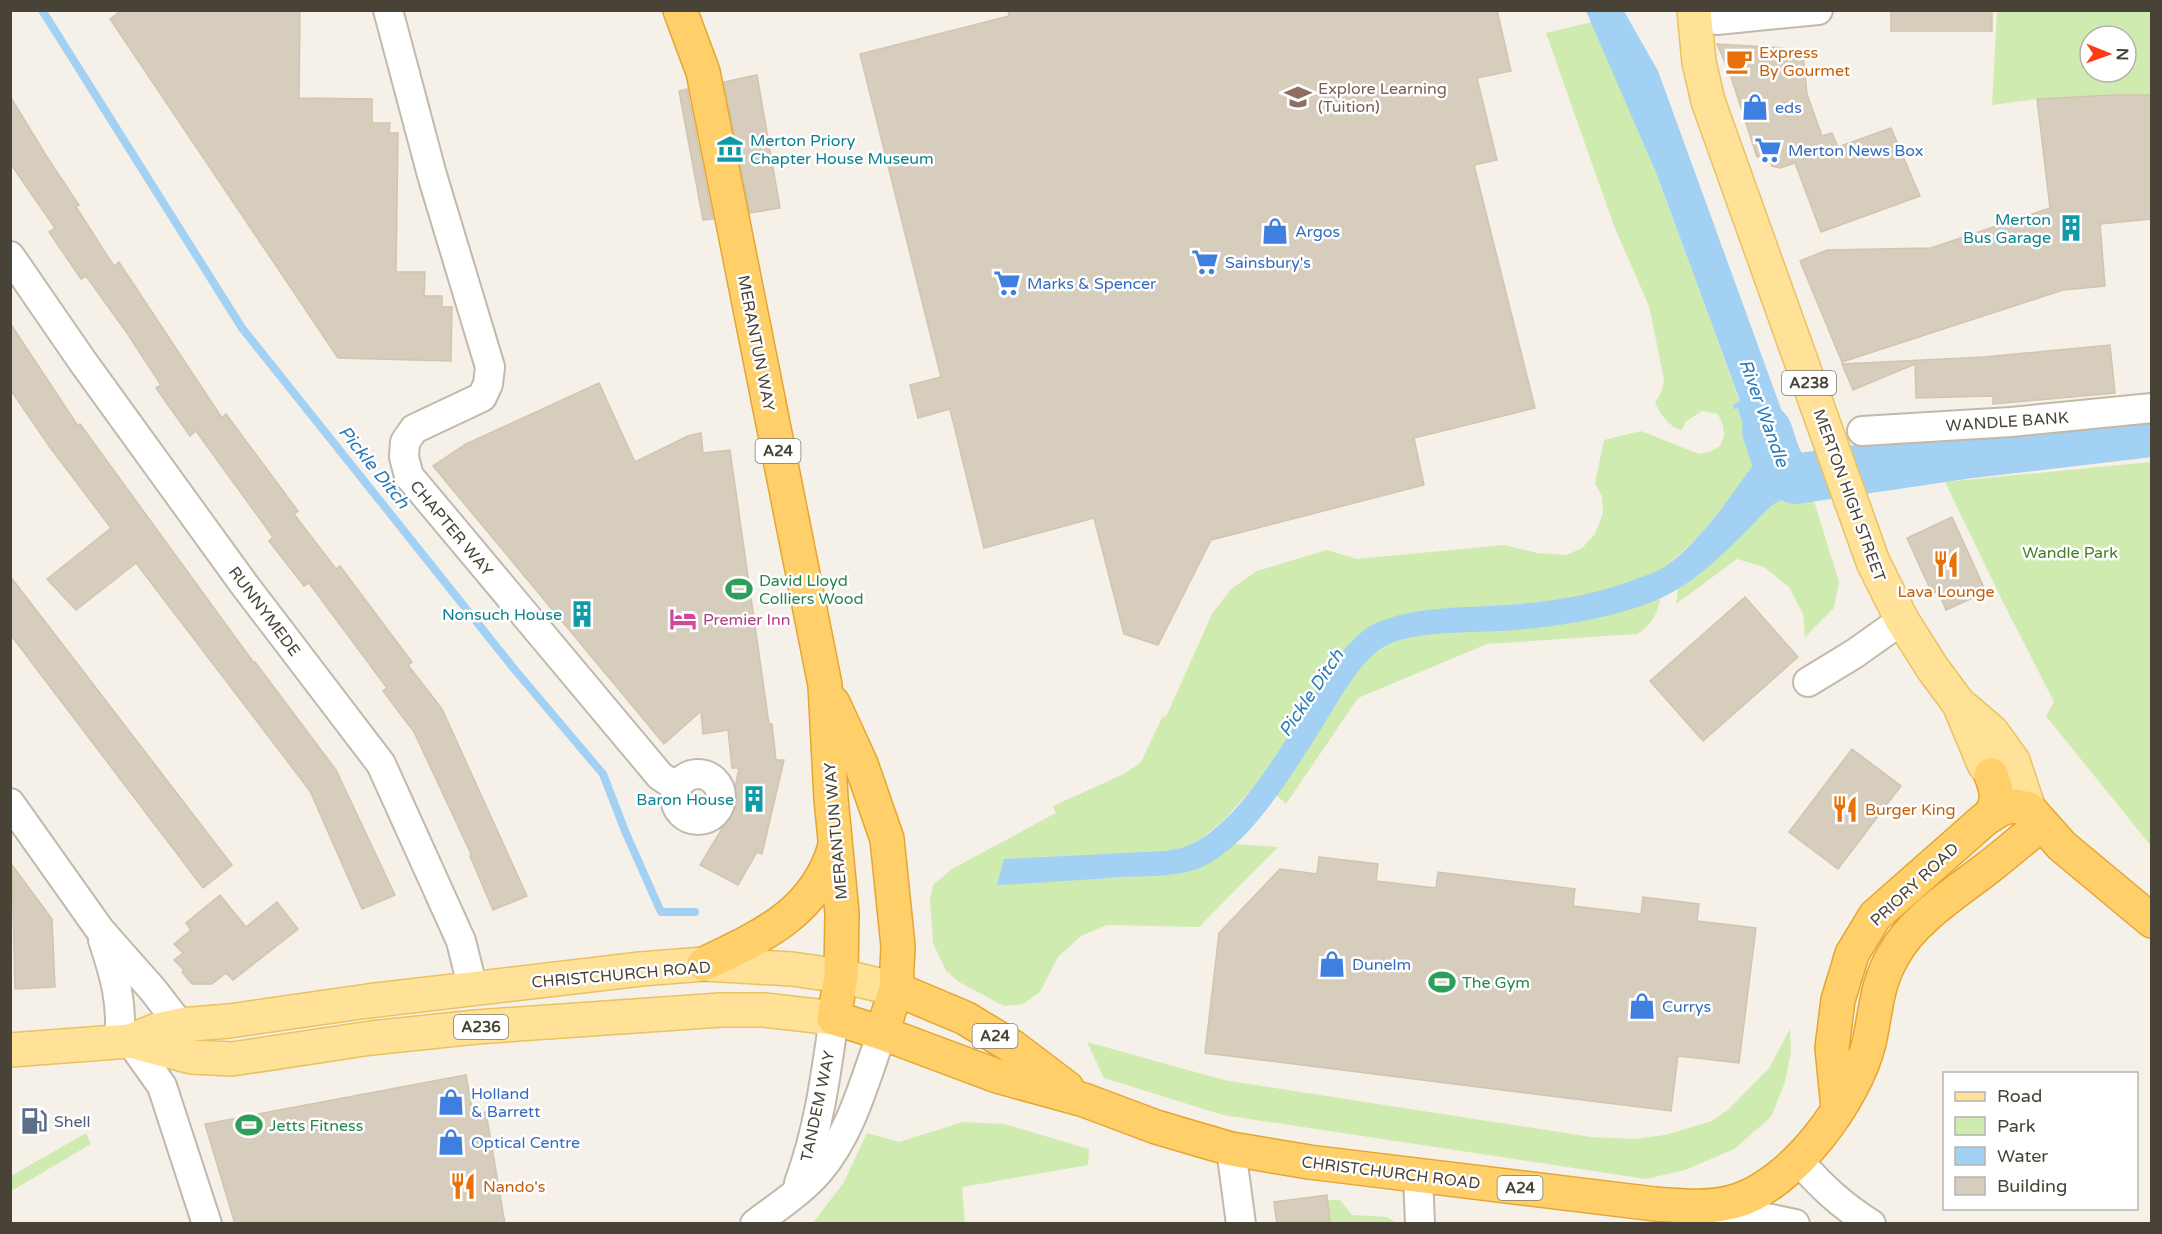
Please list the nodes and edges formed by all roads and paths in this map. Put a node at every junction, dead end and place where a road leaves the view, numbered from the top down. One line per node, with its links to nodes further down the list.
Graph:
1 (388, 10): 15 (street, CHAPTER WAY)
2 (680, 10): 6 (highway, MERANTUN WAY / A24)
3 (700, 10): 6 (highway, MERANTUN WAY / A24)
4 (1813, 11): 5 (street)
5 (1706, 15): 10 (main road, MERTON HIGH STREET / A238)
6 (705, 79): 12 (highway, MERANTUN WAY / A24)
7 (10, 256): 26 (street, RUNNYMEDE)
8 (2151, 408): 9 (street, WANDLE BANK)
9 (1862, 431)
10 (1902, 620): 11 (street); 13 (main road, MERTON HIGH STREET / A238)
11 (1808, 682)
12 (825, 685): 16 (highway, MERANTUN WAY / A24); 21 (highway, MERANTUN WAY / A24)
13 (1959, 704): 14 (main road, MERTON HIGH STREET / A238); 19 (main road)
14 (1991, 775): 18 (highway); 19 (main road, MERTON HIGH STREET / A238)
15 (677, 787)
16 (831, 798): 20 (highway, MERANTUN WAY / A24); 21 (highway)
17 (10, 803): 23 (street)
18 (1991, 814): 19 (highway, PRIORY ROAD); 34 (highway, PRIORY ROAD)
19 (2035, 816): 22 (highway); 34 (highway, PRIORY ROAD)
20 (837, 838): 24 (highway); 25 (highway, MERANTUN WAY / A24)
21 (887, 839): 27 (highway, MERANTUN WAY / A24)
22 (2151, 921)
23 (100, 930): 29 (street); 31 (street)
24 (704, 964): 25 (main road, CHRISTCHURCH ROAD / A236); 26 (main road, CHRISTCHURCH ROAD / A236)
25 (841, 976): 27 (main road, CHRISTCHURCH ROAD / A236); 28 (highway, A24)
26 (473, 989): 29 (main road, CHRISTCHURCH ROAD / A236)
27 (896, 989): 30 (highway, MERANTUN WAY); 33 (highway, CHRISTCHURCH ROAD / A24)
28 (834, 1018): 30 (highway, CHRISTCHURCH ROAD / A24); 31 (main road, CHRISTCHURCH ROAD / A236); 38 (street, TANDEM WAY)
29 (180, 1025): 31 (main road, CHRISTCHURCH ROAD / A236)
30 (882, 1033): 33 (highway, CHRISTCHURCH ROAD / A24); 38 (street, TANDEM WAY)
31 (125, 1041): 32 (main road, CHRISTCHURCH ROAD / A236); 40 (street)
32 (10, 1050)
33 (1084, 1100): 35 (highway, CHRISTCHURCH ROAD / A24)
34 (1838, 1108): 36 (highway, PRIORY ROAD / A24)
35 (1231, 1149): 37 (highway, CHRISTCHURCH ROAD / A24); 42 (street)
36 (1799, 1161): 39 (highway, CHRISTCHURCH ROAD / A24); 45 (street)
37 (1418, 1176): 39 (highway, CHRISTCHURCH ROAD / A24); 43 (street)
38 (795, 1193): 41 (street, TANDEM WAY)
39 (1705, 1206): 44 (street, CHRISTCHURCH ROAD)
40 (207, 1224)
41 (755, 1224)
42 (1241, 1224)
43 (1420, 1224)
44 (1795, 1224)
45 (1871, 1224)

